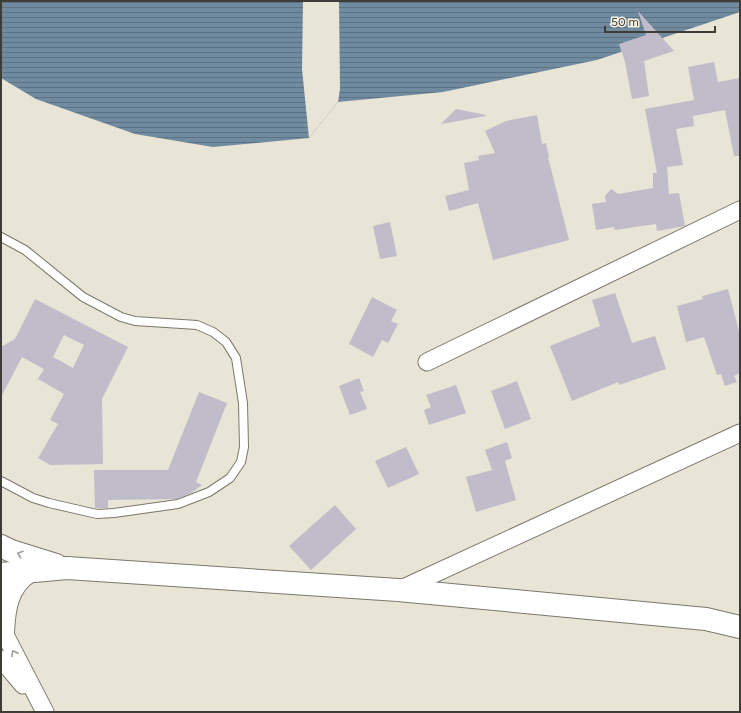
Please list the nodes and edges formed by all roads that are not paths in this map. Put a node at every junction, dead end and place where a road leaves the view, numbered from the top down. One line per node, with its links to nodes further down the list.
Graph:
1 (740, 210): 3 (street)
2 (1, 237): 5 (lane)
3 (427, 362)
4 (740, 433): 10 (street)
5 (1, 481)
6 (1, 546): 7 (main road, one-way to 6)
7 (67, 568): 8 (main road); 10 (main road)
8 (28, 572): 9 (main road); 13 (main road)
9 (1, 574)
10 (398, 590): 11 (main road)
11 (706, 619): 12 (main road); 14 (street)
12 (740, 627)
13 (2, 630): 16 (street, one-way to 13)
14 (740, 639)
15 (1, 659): 16 (street)
16 (44, 712)

